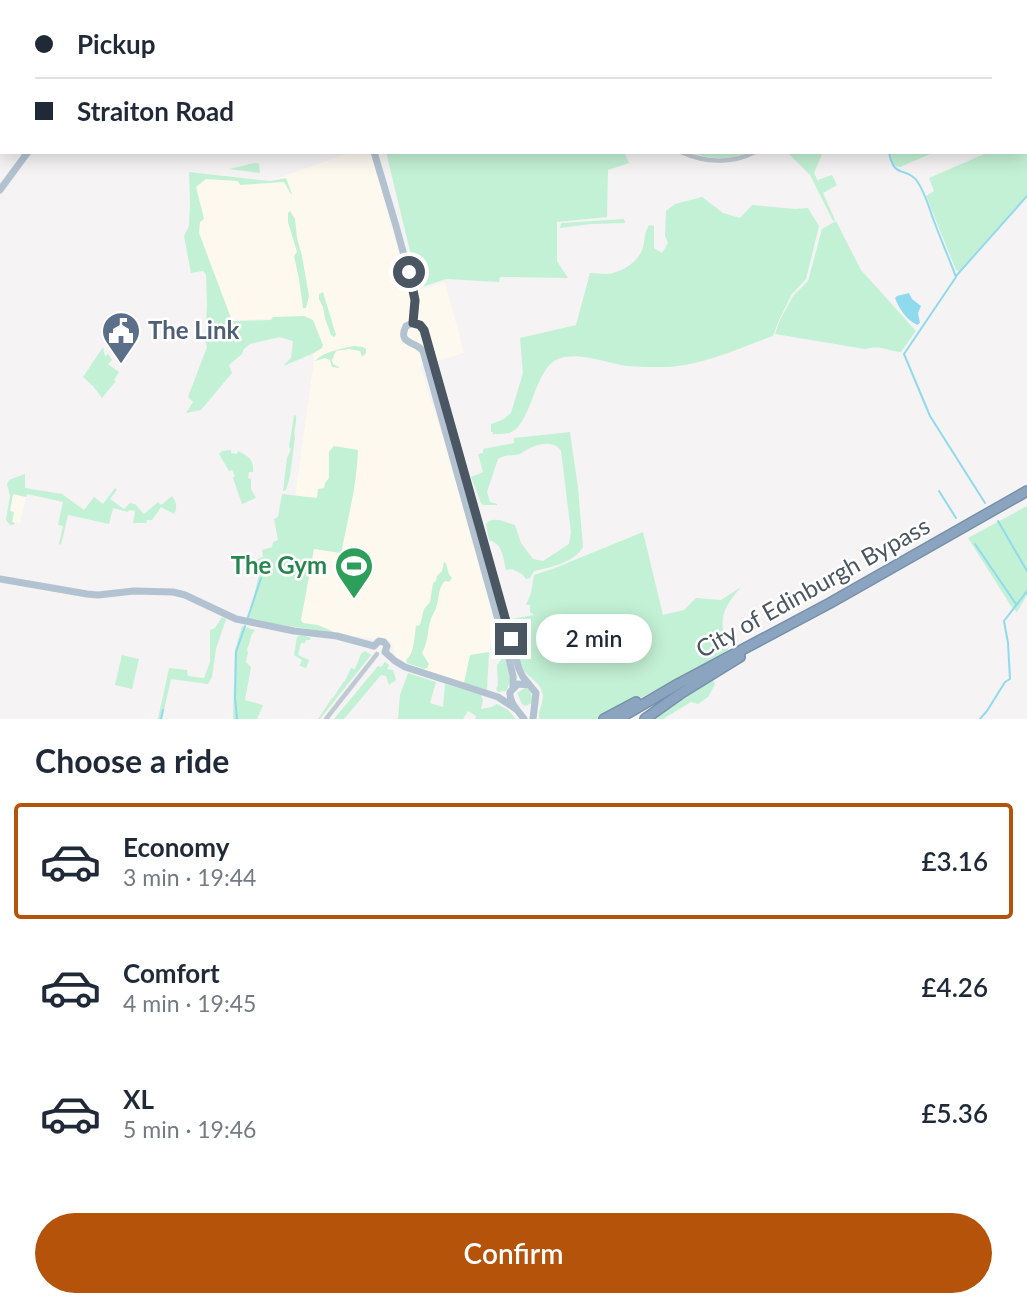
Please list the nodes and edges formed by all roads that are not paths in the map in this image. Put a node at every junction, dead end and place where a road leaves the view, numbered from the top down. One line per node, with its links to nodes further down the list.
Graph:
1 (27, 154): 5 (main road)
2 (376, 154): 6 (main road)
3 (686, 154): 4 (street)
4 (750, 154)
5 (0, 190)
6 (413, 323): 7 (main road); 8 (main road)
7 (425, 334): 8 (main road); 15 (main road)
8 (415, 344): 16 (main road)
9 (1027, 491): 12 (highway, City of Edinburgh Bypass)
10 (1027, 497): 14 (highway, City of Edinburgh Bypass)
11 (0, 579): 13 (main road)
12 (755, 642): 22 (highway); 23 (highway, City of Edinburgh Bypass)
13 (379, 651): 17 (main road); 19 (street)
14 (740, 657): 24 (highway, City of Edinburgh Bypass); 25 (highway)
15 (530, 685): 16 (main road); 21 (main road)
16 (512, 690): 17 (main road); 18 (main road)
17 (498, 697): 18 (main road)
18 (516, 709): 20 (main road)
19 (326, 719)
20 (524, 719)
21 (533, 719)
22 (604, 719)
23 (618, 719)
24 (630, 719)
25 (645, 719)

